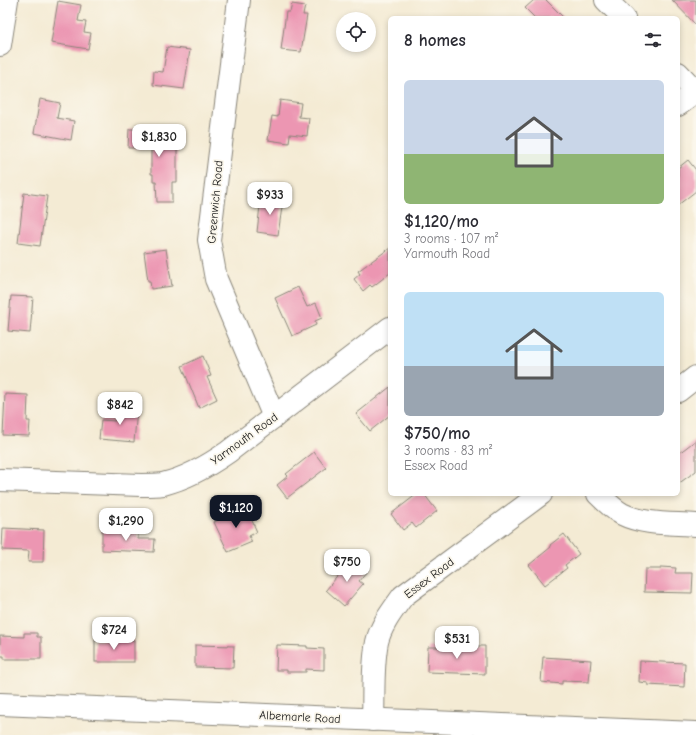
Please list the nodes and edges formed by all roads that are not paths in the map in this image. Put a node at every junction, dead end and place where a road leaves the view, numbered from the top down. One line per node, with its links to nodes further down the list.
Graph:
1 (7, 0): 5 (street)
2 (239, 0): 12 (street, Greenwich Road)
3 (606, 0): 4 (street)
4 (622, 16)
5 (0, 45)
6 (680, 75): 7 (street)
7 (696, 92): 8 (street)
8 (680, 104)
9 (388, 330): 12 (street, Yarmouth Road)
10 (696, 377): 11 (street)
11 (680, 389)
12 (274, 417): 13 (street, Yarmouth Road)
13 (0, 480)
14 (538, 496): 18 (street, Essex Road)
15 (600, 496): 16 (street)
16 (696, 524)
17 (0, 704): 18 (street, Albemarle Road)
18 (373, 720): 19 (street, Albemarle Road)
19 (696, 733)

